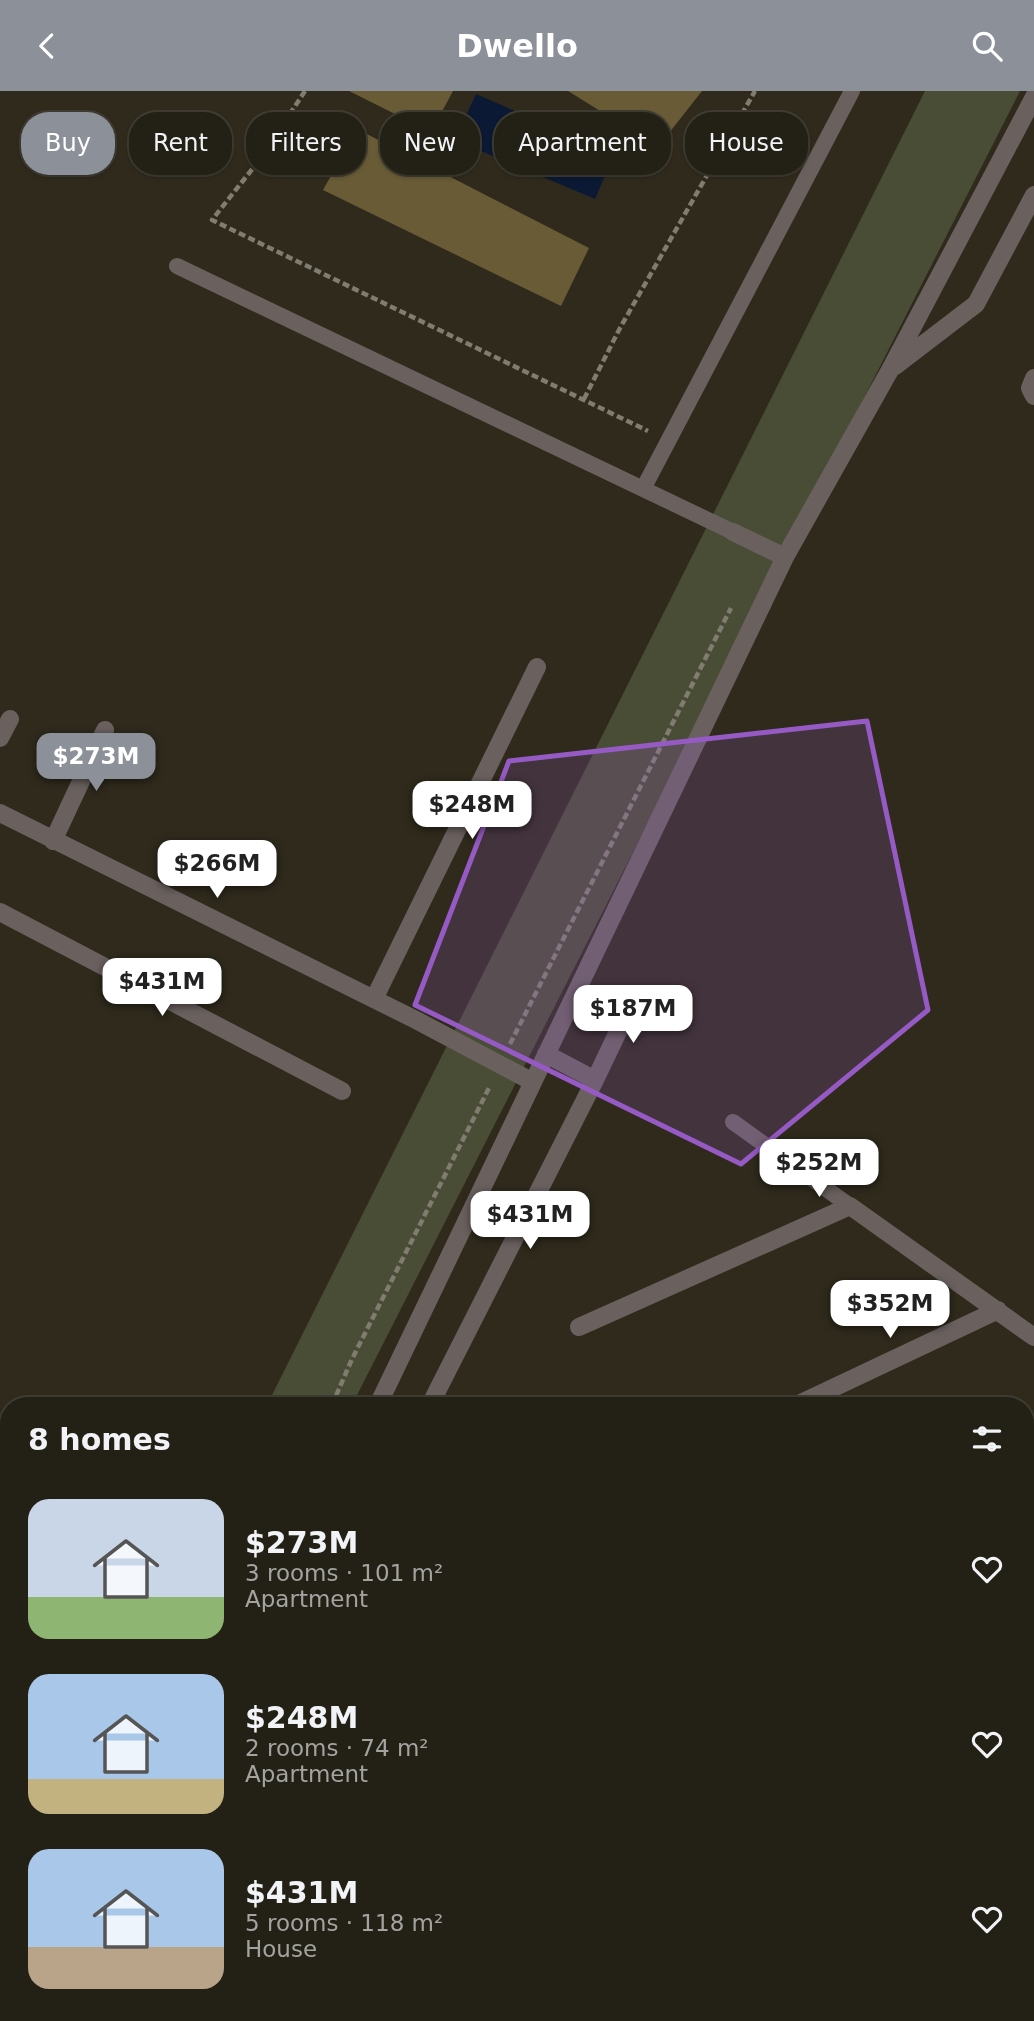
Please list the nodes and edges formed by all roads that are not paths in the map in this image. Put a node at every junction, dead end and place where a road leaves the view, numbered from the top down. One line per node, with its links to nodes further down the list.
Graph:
1 (852, 91): 8 (lane)
2 (1034, 97): 5 (street)
3 (1034, 195): 5 (street)
4 (177, 266): 8 (lane)
5 (890, 370): 10 (street)
6 (1034, 378): 7 (street)
7 (1034, 396)
8 (643, 489): 9 (lane)
9 (733, 531): 10 (street)
10 (785, 557): 20 (street)
11 (537, 667): 19 (street)
12 (9, 719): 14 (street)
13 (105, 730): 16 (street)
14 (0, 738)
15 (0, 813): 16 (street)
16 (53, 841): 19 (street)
17 (0, 912): 23 (street)
18 (636, 993): 21 (street)
19 (374, 999): 22 (street)
20 (546, 1054): 21 (street); 22 (street)
21 (595, 1080): 30 (street)
22 (533, 1082): 29 (street)
23 (342, 1091)
24 (733, 1122): 25 (lane)
25 (850, 1206): 26 (street); 27 (street)
26 (998, 1310): 28 (street); 31 (street)
27 (579, 1327)
28 (1034, 1337)
29 (382, 1397)
30 (434, 1397)
31 (814, 1397)

